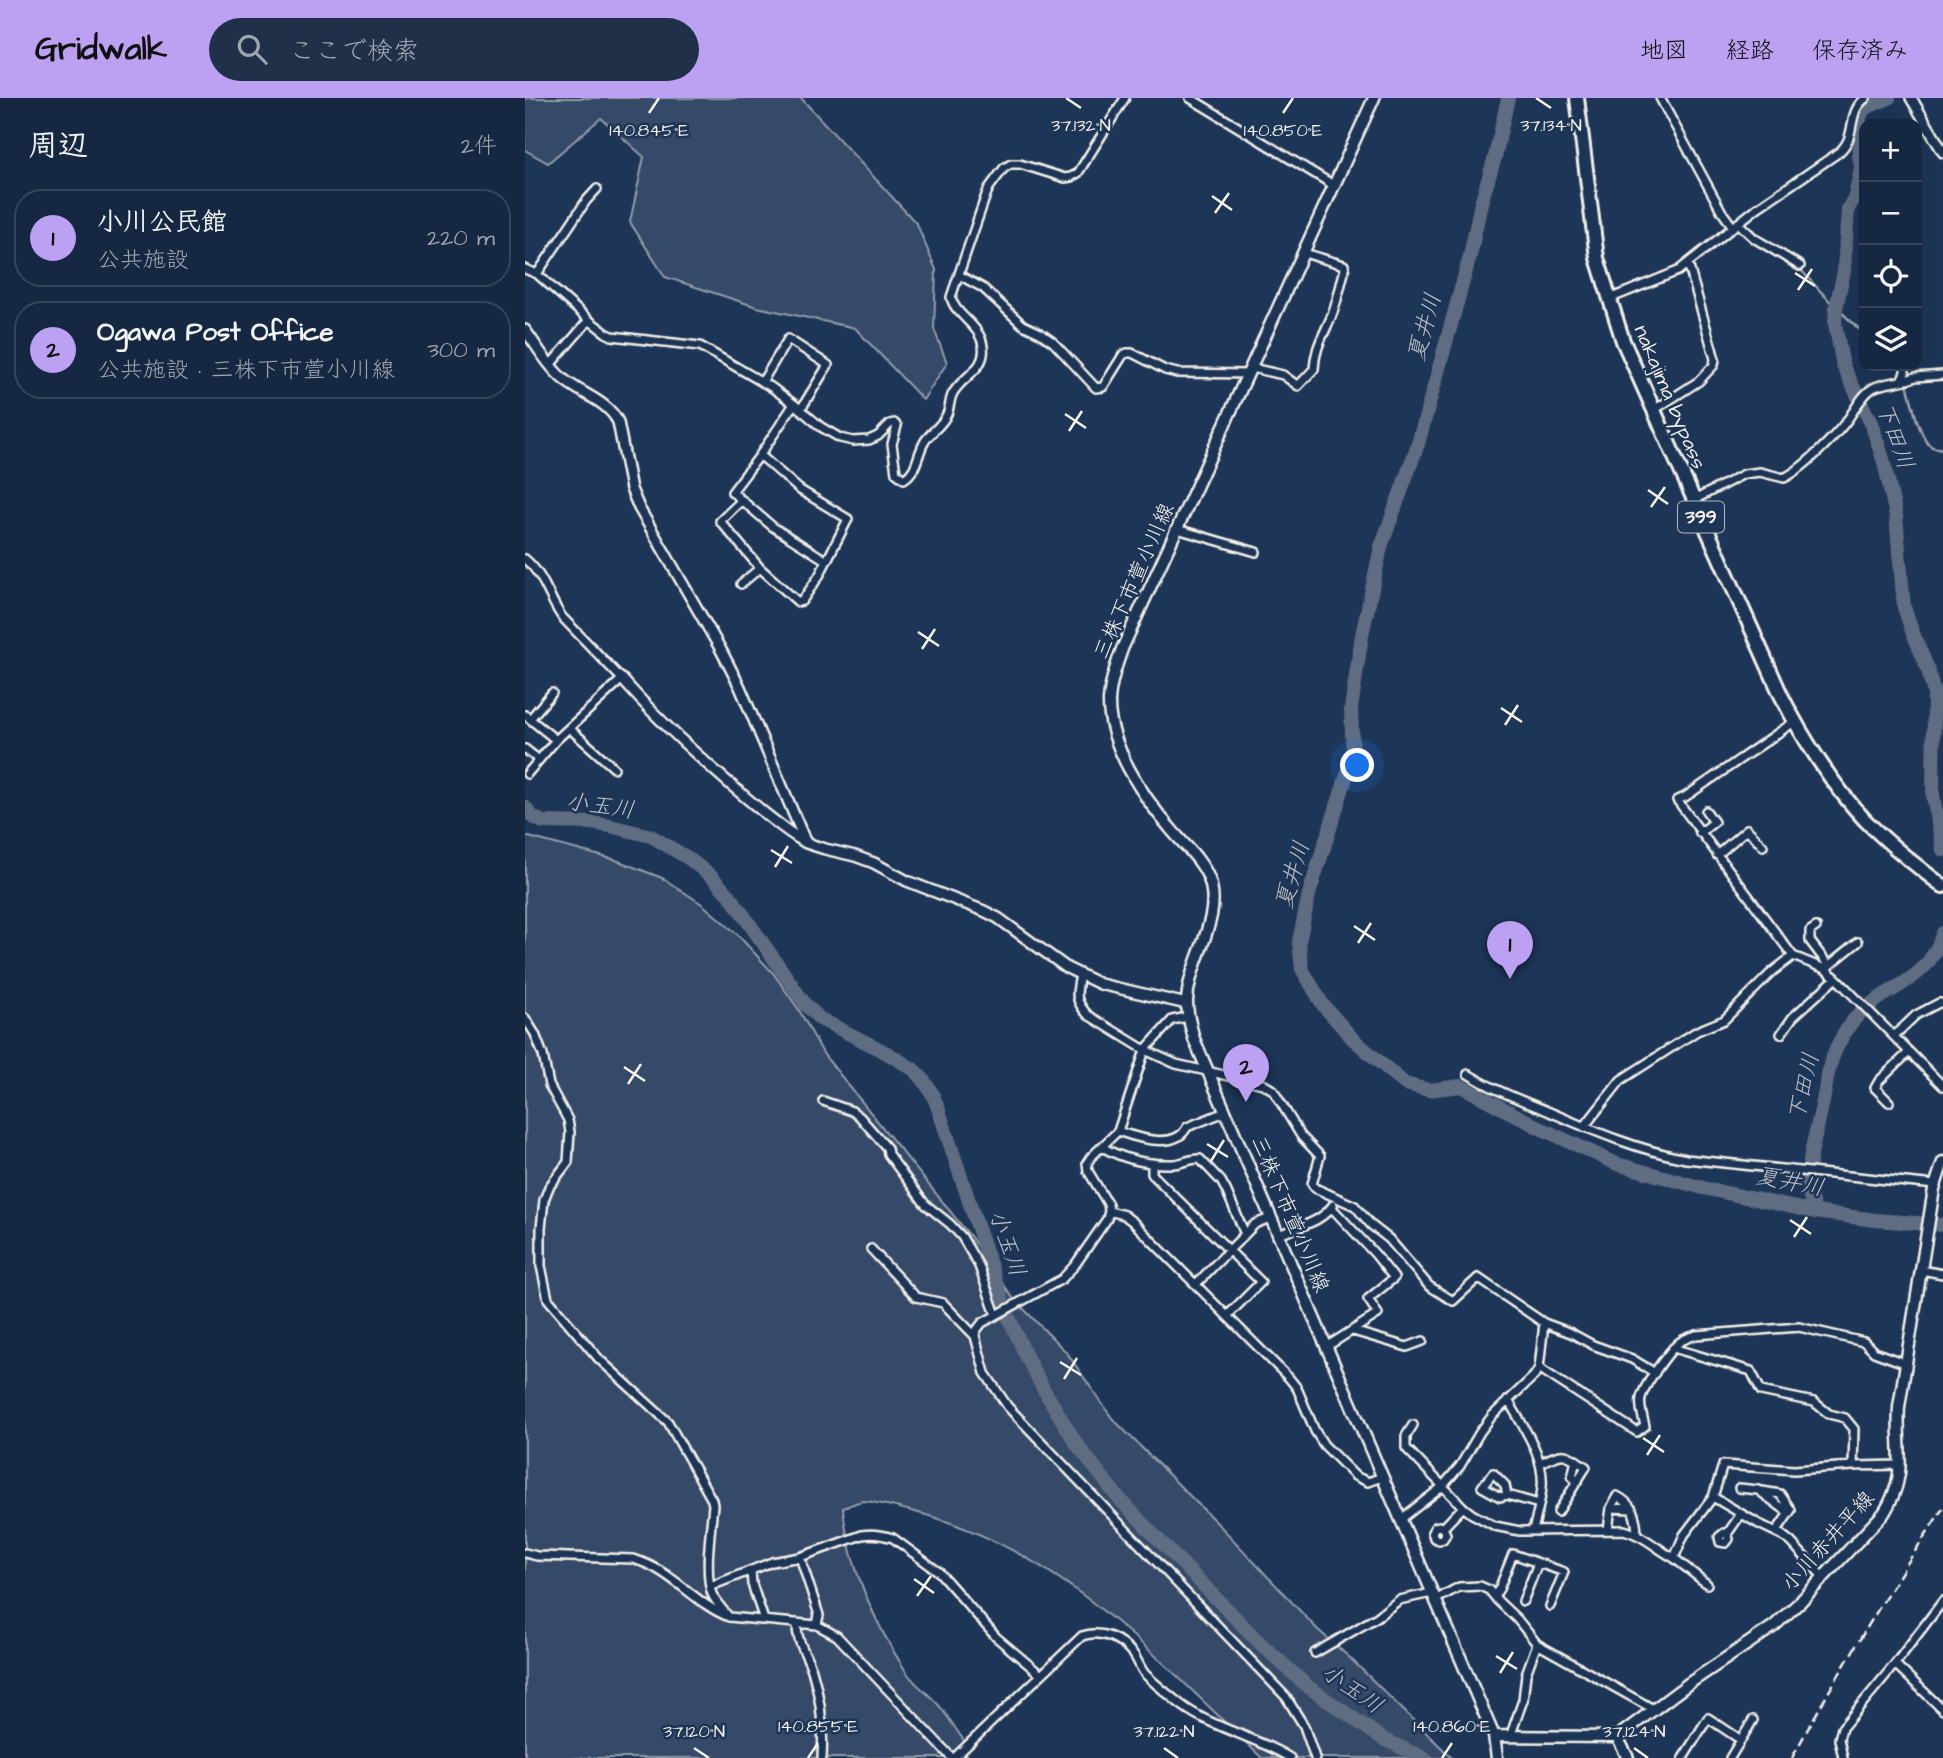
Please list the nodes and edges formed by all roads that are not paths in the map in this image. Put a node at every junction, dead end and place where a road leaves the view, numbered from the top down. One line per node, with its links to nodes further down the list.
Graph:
1 (1125, 98): 17 (street)
2 (1190, 98): 9 (street)
3 (1374, 98): 9 (main road, 三株下市萱小川線)
4 (1577, 98): 18 (highway, nakajima bypass / 399)
5 (1660, 98): 11 (street)
6 (1866, 98): 11 (street)
7 (1913, 100): 8 (street)
8 (1943, 152)
9 (1335, 186): 12 (main road, 三株下市萱小川線)
10 (597, 189): 16 (street)
11 (1735, 225): 13 (street); 14 (street)
12 (1304, 253): 22 (main road, 三株下市萱小川線); 22 (street)
13 (1688, 263): 18 (street); 28 (street)
14 (1800, 266)
15 (525, 269): 16 (street)
16 (537, 274): 19 (street)
17 (959, 275): 22 (street); 27 (street)
18 (1609, 299): 28 (highway, nakajima bypass / 399)
19 (589, 320): 21 (street); 26 (street)
20 (525, 330): 21 (street)
21 (550, 365): 50 (street)
22 (1250, 371): 32 (main road, 三株下市萱小川線)
23 (1905, 371): 25 (street)
24 (1943, 374): 25 (street)
25 (1905, 379): 31 (street)
26 (762, 382): 27 (street); 27 (street)
27 (797, 406): 29 (street)
28 (1654, 410): 31 (highway, nakajima bypass / 399)
29 (760, 455): 30 (street); 35 (street)
30 (742, 500): 35 (street); 36 (street)
31 (1694, 500): 41 (highway, nakajima bypass / 399)
32 (1177, 529): 33 (street); 61 (main road, 三株下市萱小川線)
33 (1256, 552)
34 (525, 559): 38 (street)
35 (827, 561): 36 (street)
36 (760, 568): 37 (street)
37 (741, 584)
38 (622, 679): 42 (street); 50 (street)
39 (552, 692): 40 (street)
40 (528, 717): 43 (street)
41 (1794, 722): 49 (street); 53 (highway, nakajima bypass / 399)
42 (569, 728): 43 (street); 46 (street)
43 (556, 740): 45 (street)
44 (525, 750): 45 (street)
45 (539, 760): 47 (street)
46 (614, 768)
47 (527, 774)
48 (1706, 811): 49 (street)
49 (1700, 833): 52 (street)
50 (806, 843): 58 (street)
51 (1763, 846): 52 (street)
52 (1717, 855): 56 (street)
53 (1940, 884)
54 (1816, 927): 57 (street)
55 (1858, 942): 57 (street)
56 (1793, 956): 57 (street); 74 (street)
57 (1827, 967): 59 (street)
58 (1080, 975): 61 (street); 66 (street)
59 (1836, 978): 64 (street); 65 (street)
60 (1943, 1003): 65 (street)
61 (1187, 1004): 62 (main road, 三株下市萱小川線)
62 (1188, 1017): 66 (street); 68 (main road, 三株下市萱小川線)
63 (525, 1018): 132 (street)
64 (1781, 1034)
65 (1893, 1036): 67 (street)
66 (1145, 1050): 68 (street); 75 (street)
67 (1909, 1052): 70 (street); 72 (street)
68 (1207, 1071): 73 (main road, 三株下市萱小川線); 80 (street)
69 (1468, 1074): 74 (street)
70 (1943, 1086)
71 (823, 1101): 91 (street)
72 (1889, 1102)
73 (1225, 1112): 75 (street); 83 (main road, 三株下市萱小川線)
74 (1584, 1127): 79 (street)
75 (1118, 1131): 76 (street)
76 (1102, 1147): 78 (street); 82 (street)
77 (1943, 1162): 79 (main road, 小川赤井平線)
78 (1152, 1163): 84 (street); 87 (street)
79 (1934, 1187): 88 (main road, 小川赤井平線)
80 (1336, 1198): 81 (street); 93 (street)
81 (1332, 1208): 85 (street); 94 (street)
82 (1109, 1212): 90 (street); 91 (street)
83 (1270, 1218): 84 (street); 85 (main road, 三株下市萱小川線)
84 (1245, 1234): 87 (street)
85 (1277, 1236): 97 (main road, 三株下市萱小川線)
86 (871, 1249): 95 (street)
87 (1229, 1250): 90 (street); 92 (street)
88 (1921, 1270): 89 (street); 99 (main road, 小川赤井平線)
89 (1943, 1274)
90 (1196, 1284): 92 (street)
91 (998, 1314): 95 (street)
92 (1227, 1316): 107 (street)
93 (1544, 1323): 100 (street); 101 (street)
94 (1353, 1331): 96 (street); 97 (street)
95 (975, 1336): 156 (street)
96 (1423, 1341)
97 (1326, 1347): 107 (main road, 三株下市萱小川線)
98 (1673, 1348): 99 (street); 101 (street); 106 (street)
99 (1907, 1364): 105 (main road, 小川赤井平線)
100 (1539, 1368): 101 (street); 102 (street)
101 (1655, 1373)
102 (1508, 1400): 104 (street); 108 (street)
103 (1413, 1425): 108 (street)
104 (1540, 1463): 112 (street); 116 (street)
105 (1901, 1465): 106 (street); 130 (main road, 小川赤井平線)
106 (1853, 1466): 111 (street)
107 (1382, 1477): 118 (main road, 三株下市萱小川線)
108 (1442, 1487): 113 (street); 118 (street)
109 (1739, 1489): 122 (street)
110 (1507, 1495): 112 (street)
111 (1713, 1497): 117 (street); 127 (street)
112 (1539, 1504): 121 (street)
113 (1463, 1507): 119 (street); 121 (street)
114 (1611, 1508): 115 (street); 115 (street); 120 (street)
115 (1632, 1509): 123 (street)
116 (1559, 1512)
117 (1741, 1514): 122 (street); 124 (street)
118 (1401, 1520): 134 (main road, 三株下市萱小川線)
119 (1443, 1528)
120 (1608, 1530): 121 (street); 123 (street)
121 (1533, 1531)
122 (1776, 1532): 130 (street)
123 (1637, 1533): 127 (street)
124 (1727, 1534)
125 (525, 1553): 138 (street)
126 (800, 1557): 129 (street); 141 (street); 145 (street)
127 (1674, 1559): 131 (street)
128 (1538, 1563): 133 (street); 135 (street); 137 (street)
129 (751, 1571): 132 (street); 139 (street)
130 (1823, 1577): 146 (main road, 小川赤井平線)
131 (1707, 1584)
132 (711, 1586): 138 (street)
133 (1495, 1595): 134 (street); 142 (street)
134 (1434, 1597): 143 (street); 149 (main road, 三株下市萱小川線)
135 (1523, 1601)
136 (1943, 1601): 144 (street)
137 (1550, 1606)
138 (729, 1617): 139 (street)
139 (764, 1620): 140 (street)
140 (797, 1623): 141 (street); 153 (street)
141 (817, 1625): 154 (street)
142 (1537, 1644): 146 (street); 150 (street)
143 (1315, 1653)
144 (1895, 1664): 147 (street); 161 (street)
145 (1041, 1675): 154 (street); 155 (street)
146 (1655, 1710): 151 (main road, 小川赤井平線)
147 (1943, 1710)
148 (1752, 1720): 152 (street)
149 (1494, 1736): 150 (main road); 157 (main road)
150 (1510, 1737): 151 (main road)
151 (1617, 1737): 158 (main road)
152 (1741, 1740): 159 (street); 160 (street)
153 (822, 1758)
154 (953, 1758)
155 (1290, 1758)
156 (1315, 1758)
157 (1497, 1758)
158 (1628, 1758)
159 (1683, 1758)
160 (1730, 1758)
161 (1843, 1758)

